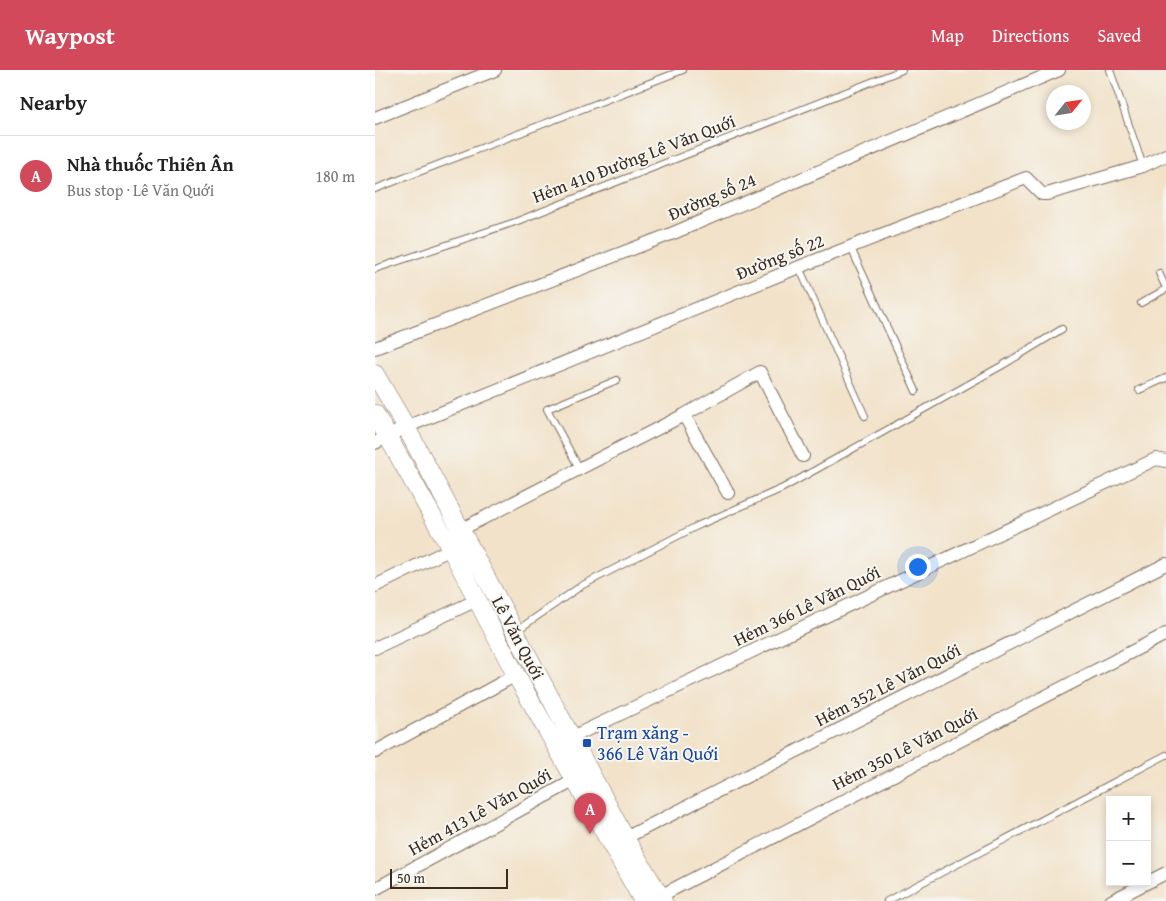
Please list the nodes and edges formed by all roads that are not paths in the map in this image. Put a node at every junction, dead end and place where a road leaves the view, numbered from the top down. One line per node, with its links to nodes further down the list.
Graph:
1 (495, 70): 6 (street)
2 (683, 70): 9 (lane)
3 (902, 70): 12 (lane, Hẻm 410 Đường Lê Văn Quới)
4 (1059, 70): 17 (street, Đường số 24)
5 (1110, 70): 8 (lane)
6 (375, 118)
7 (1166, 155): 8 (street, Đường số 22)
8 (1143, 166): 10 (street, Đường số 22)
9 (375, 189)
10 (851, 248): 11 (street, Đường số 22); 22 (lane)
11 (799, 267): 25 (lane); 26 (street, Đường số 22)
12 (375, 269)
13 (1159, 273): 14 (lane)
14 (1166, 288): 15 (lane)
15 (1141, 303)
16 (1062, 329): 37 (lane)
17 (375, 348)
18 (375, 374): 26 (main road, Lê Văn Quới)
19 (1166, 378): 21 (lane)
20 (617, 380): 30 (lane)
21 (1139, 390)
22 (916, 391)
23 (375, 414): 27 (main road, Lê Văn Quới)
24 (684, 415): 28 (street); 30 (street); 31 (street)
25 (865, 416)
26 (405, 427): 27 (street, Đường số 22); 32 (main road, Lê Văn Quới)
27 (381, 440): 33 (main road, Lê Văn Quới)
28 (803, 456)
29 (1166, 461): 42 (street, Hẻm 366 Lê Văn Quới)
30 (579, 468): 32 (street)
31 (728, 493)
32 (459, 530): 37 (main road, Lê Văn Quới)
33 (451, 550): 35 (street); 36 (main road, Lê Văn Quới)
34 (1166, 564): 46 (street, Hẻm 352 Lê Văn Quới)
35 (375, 586)
36 (477, 600): 39 (main road, Lê Văn Quới); 40 (street)
37 (515, 631): 39 (main road); 42 (main road, Lê Văn Quới)
38 (1166, 634): 49 (street, Hẻm 350 Lê Văn Quới)
39 (499, 640): 41 (main road, Lê Văn Quới)
40 (375, 648)
41 (516, 674): 43 (street); 45 (main road, Lê Văn Quới)
42 (572, 737): 46 (main road, Lê Văn Quới)
43 (375, 752)
44 (1166, 755): 51 (lane)
45 (575, 780): 48 (street, Hẻm 413 Lê Văn Quới); 50 (main road, Lê Văn Quới)
46 (625, 838): 49 (main road, Lê Văn Quới)
47 (1166, 873): 52 (street)
48 (375, 889)
49 (657, 899)
50 (643, 901)
51 (887, 901)
52 (1111, 901)

